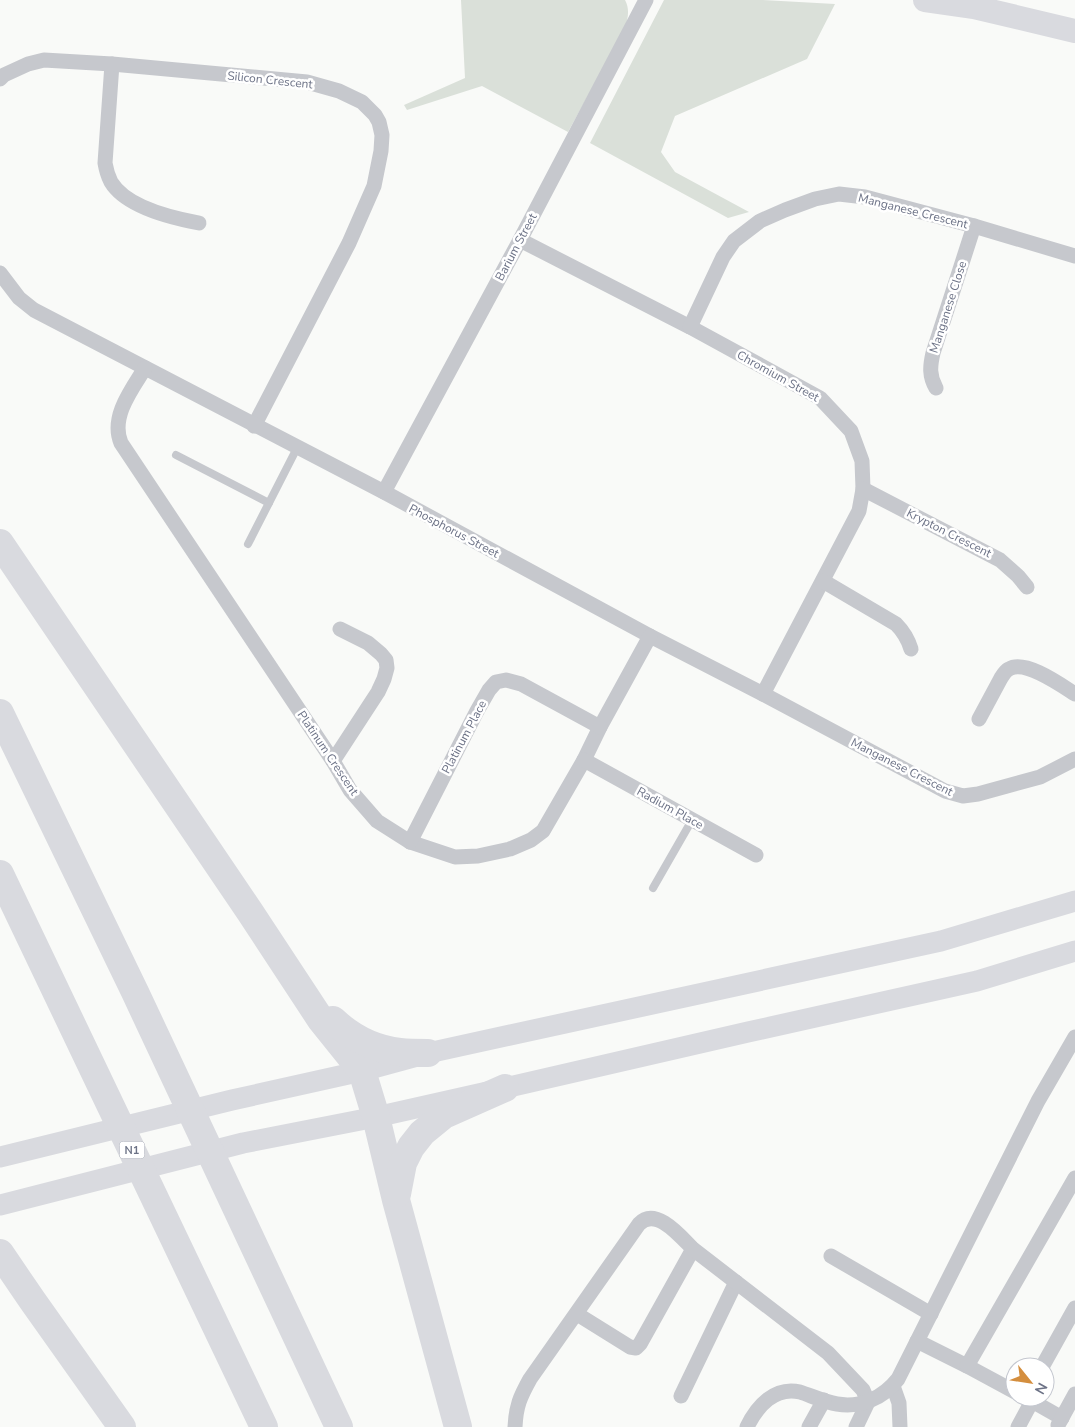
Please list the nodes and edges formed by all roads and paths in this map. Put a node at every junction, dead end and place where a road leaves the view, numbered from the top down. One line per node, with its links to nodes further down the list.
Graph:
1 (646, 0): 10 (street, Barium Street)
2 (925, 0): 5 (main road)
3 (1007, 0): 4 (main road)
4 (1075, 18)
5 (1075, 31)
6 (112, 64): 7 (street, Silicon Crescent); 8 (street); 16 (street, Silicon Crescent)
7 (0, 79)
8 (199, 223)
9 (974, 226): 11 (street, Manganese Crescent); 13 (street, Manganese Crescent); 15 (street, Manganese Close)
10 (520, 240): 13 (street, Chromium Street); 20 (street, Barium Street)
11 (1075, 256)
12 (0, 273): 14 (street)
13 (690, 327): 19 (street, Chromium Street)
14 (144, 368): 16 (street, Phosphorus Street); 36 (street, Platinum Crescent)
15 (936, 388)
16 (254, 426): 17 (street, Phosphorus Street)
17 (297, 448): 20 (street, Phosphorus Street); 21 (lane)
18 (176, 455): 21 (lane)
19 (863, 490): 24 (street, Chromium Street); 25 (street, Krypton Crescent)
20 (384, 492): 27 (street, Phosphorus Street)
21 (268, 503): 23 (lane)
22 (0, 543): 44 (highway)
23 (248, 544)
24 (823, 581): 28 (street); 29 (street, Chromium Street)
25 (1027, 586)
26 (340, 629): 36 (street)
27 (650, 636): 29 (street, Phosphorus Street); 33 (street, Platinum Crescent)
28 (911, 649)
29 (763, 694): 34 (street, Manganese Crescent)
30 (1075, 694): 32 (street)
31 (0, 713): 77 (highway)
32 (979, 718)
33 (600, 727): 35 (street, Platinum Crescent); 38 (street, Platinum Place)
34 (1075, 759)
35 (584, 760): 37 (street, Radium Place); 38 (street, Platinum Crescent)
36 (334, 761): 38 (street, Platinum Crescent)
37 (692, 820): 39 (street, Radium Place); 41 (lane)
38 (410, 842)
39 (756, 856)
40 (0, 874): 76 (highway, N1)
41 (653, 888)
42 (1075, 901): 46 (main road)
43 (1075, 951): 48 (main road)
44 (306, 996): 46 (highway); 47 (highway)
45 (1074, 1041): 62 (street)
46 (428, 1054): 47 (main road)
47 (362, 1071): 49 (highway); 50 (main road)
48 (506, 1088): 49 (main road); 52 (highway)
49 (376, 1117): 52 (highway); 53 (main road)
50 (0, 1157)
51 (1075, 1178): 65 (street)
52 (396, 1200): 78 (highway)
53 (0, 1205)
54 (693, 1249): 58 (street); 61 (street); 61 (street)
55 (0, 1253): 59 (highway)
56 (831, 1256): 62 (street)
57 (0, 1269): 59 (highway)
58 (736, 1282): 69 (street); 71 (street)
59 (32, 1300): 75 (highway)
60 (1075, 1308): 64 (street)
61 (577, 1314): 79 (street)
62 (931, 1314): 63 (street)
63 (917, 1342): 65 (street); 66 (street)
64 (1048, 1357)
65 (967, 1366): 67 (street)
66 (893, 1386): 71 (street); 83 (street)
67 (1005, 1387)
68 (1075, 1394): 74 (street)
69 (681, 1396)
70 (824, 1400): 71 (street); 80 (street); 81 (street)
71 (868, 1402): 82 (street)
72 (1024, 1407): 84 (street)
73 (1039, 1407): 74 (street)
74 (1059, 1422)
75 (122, 1427)
76 (264, 1427)
77 (340, 1427)
78 (458, 1427)
79 (515, 1427)
80 (747, 1427)
81 (808, 1427)
82 (856, 1427)
83 (900, 1427)
84 (1018, 1427)

